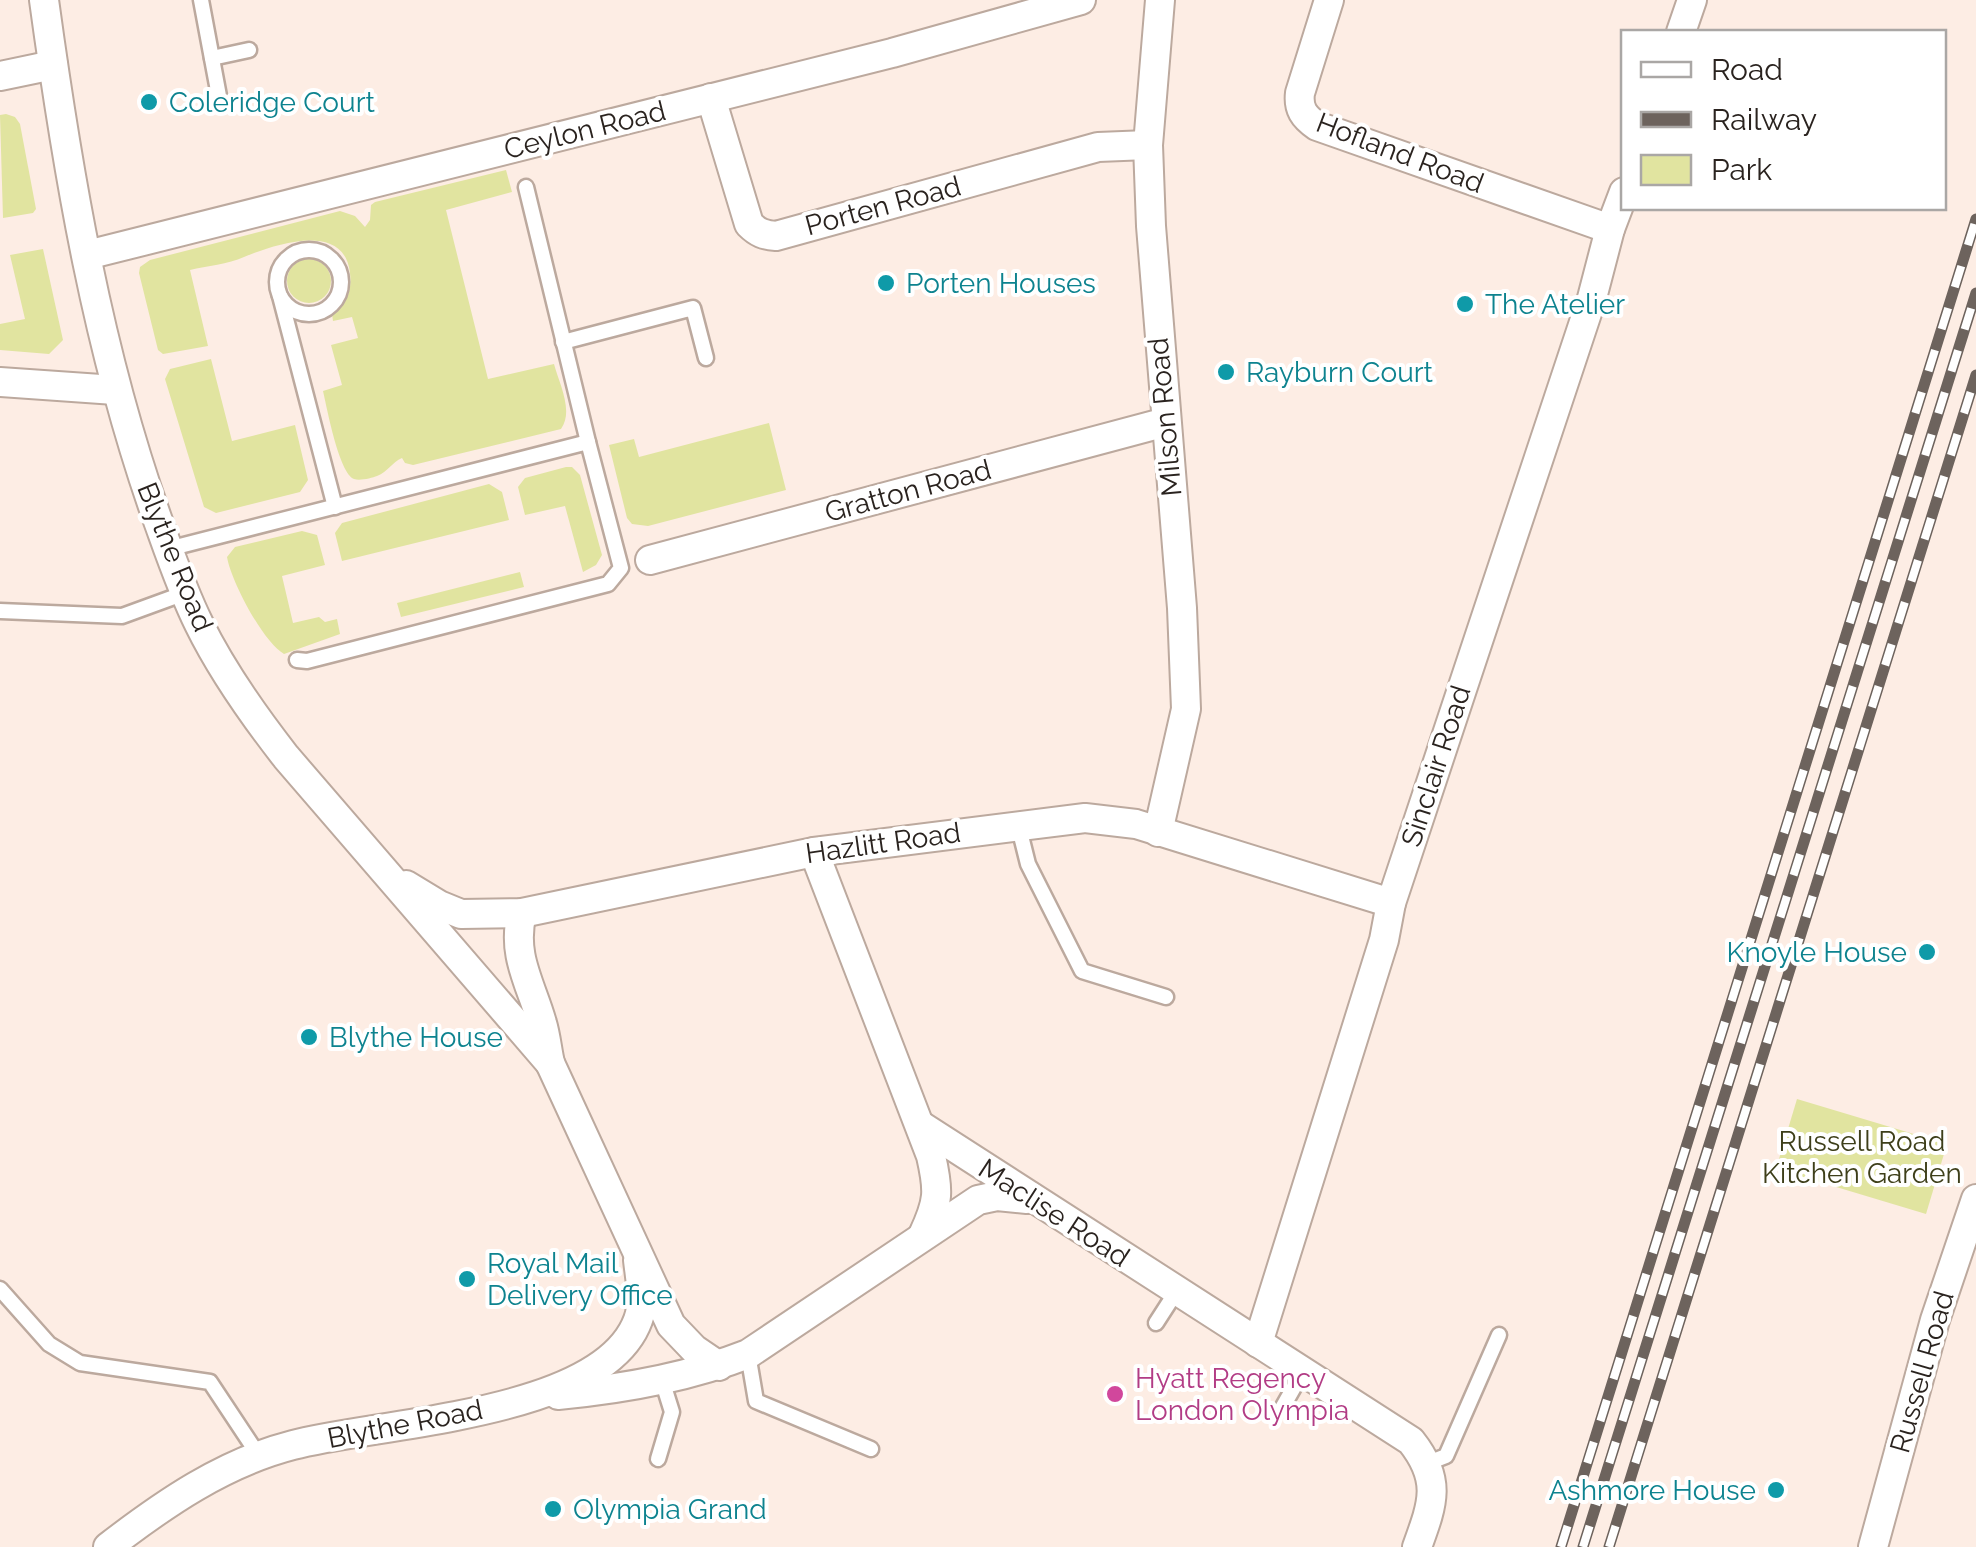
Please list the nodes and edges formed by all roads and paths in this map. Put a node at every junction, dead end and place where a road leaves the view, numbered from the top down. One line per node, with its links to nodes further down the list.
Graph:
1 (44, 0): 10 (street, Blythe Road)
2 (200, 0): 9 (lane)
3 (1081, 0): 13 (street, Ceylon Road)
4 (1160, 0): 14 (street, Milson Road)
5 (1329, 0): 17 (street, Hofland Road)
6 (1692, 0): 7 (street)
7 (1682, 30)
8 (249, 50): 9 (lane)
9 (212, 58): 12 (lane)
10 (53, 65): 11 (street); 18 (street, Blythe Road)
11 (0, 76)
12 (219, 96)
13 (711, 98): 14 (street, Porten Road); 18 (street, Ceylon Road)
14 (1148, 145): 24 (street, Milson Road)
15 (526, 188): 20 (lane)
16 (1621, 200): 17 (street, Sinclair Road)
17 (1610, 229): 36 (street, Sinclair Road)
18 (87, 255): 23 (street, Blythe Road)
19 (280, 296): 19 (lane); 26 (lane)
20 (563, 342): 21 (lane); 25 (lane)
21 (706, 358)
22 (0, 382): 23 (street)
23 (116, 390): 27 (street, Blythe Road)
24 (1166, 422): 28 (street, Gratton Road); 33 (street, Milson Road)
25 (588, 442): 26 (lane); 31 (lane)
26 (335, 506): 27 (lane)
27 (168, 549): 29 (street, Blythe Road)
28 (650, 560)
29 (185, 594): 30 (lane); 35 (street, Blythe Road)
30 (0, 611)
31 (296, 660)
32 (1018, 824): 33 (street, Hazlitt Road); 34 (street, Hazlitt Road); 38 (lane)
33 (1158, 832): 36 (street, Hazlitt Road)
34 (814, 852): 37 (street, Hazlitt Road); 40 (street)
35 (381, 869): 37 (street, Hazlitt Road); 39 (street, Blythe Road)
36 (1390, 903): 50 (street, Sinclair Road)
37 (522, 913): 39 (street, Blythe Road)
38 (1166, 997)
39 (550, 1063): 45 (street, Blythe Road)
40 (923, 1128): 42 (street, Maclise Road); 44 (street)
41 (1976, 1199): 43 (street, Russell Road)
42 (1032, 1200): 44 (street); 47 (street, Maclise Road)
43 (1971, 1234): 63 (street, Russell Road)
44 (923, 1236): 51 (street)
45 (638, 1260): 52 (street, Blythe Road); 55 (street, Blythe Road)
46 (0, 1289): 58 (lane)
47 (1176, 1292): 48 (lane); 50 (street, Maclise Road)
48 (1156, 1323)
49 (1499, 1335): 60 (lane)
50 (1258, 1343): 53 (street, Maclise Road)
51 (748, 1354): 52 (street); 57 (lane)
52 (719, 1366): 54 (street)
53 (1302, 1372): 56 (lane); 60 (street, Maclise Road)
54 (662, 1380): 55 (street); 59 (lane)
55 (536, 1398): 58 (street, Blythe Road)
56 (1281, 1410)
57 (871, 1449)
58 (259, 1456): 61 (street, Blythe Road)
59 (658, 1459)
60 (1428, 1463): 62 (street)
61 (108, 1547)
62 (1417, 1547)
63 (1873, 1547)

